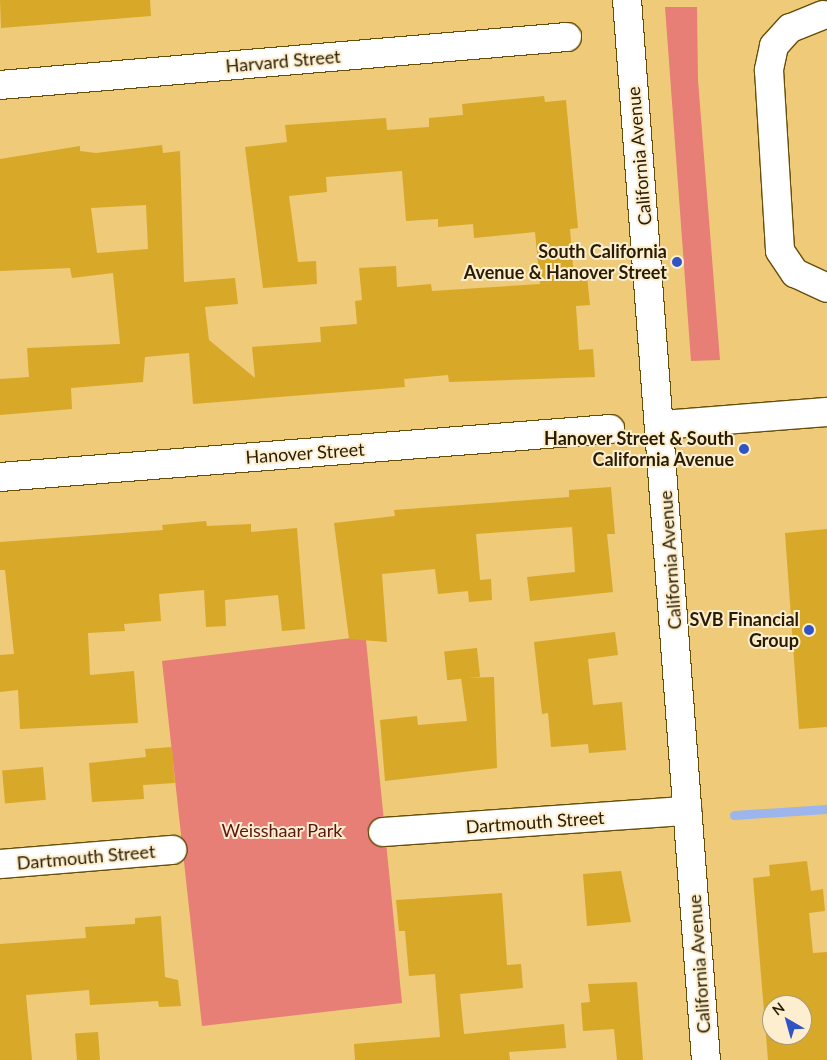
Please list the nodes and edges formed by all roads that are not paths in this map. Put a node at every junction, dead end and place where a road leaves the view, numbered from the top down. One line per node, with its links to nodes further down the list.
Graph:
1 (627, 0): 7 (street, California Avenue)
2 (822, 15): 5 (street)
3 (567, 37): 4 (street, Harvard Street)
4 (0, 86)
5 (827, 288)
6 (827, 412): 7 (street)
7 (661, 425): 10 (street, California Avenue)
8 (610, 429): 9 (street, Hanover Street)
9 (0, 476)
10 (687, 811): 11 (street, Dartmouth Street); 14 (street, California Avenue)
11 (383, 832)
12 (172, 850): 13 (street, Dartmouth Street)
13 (0, 864)
14 (706, 1060)

